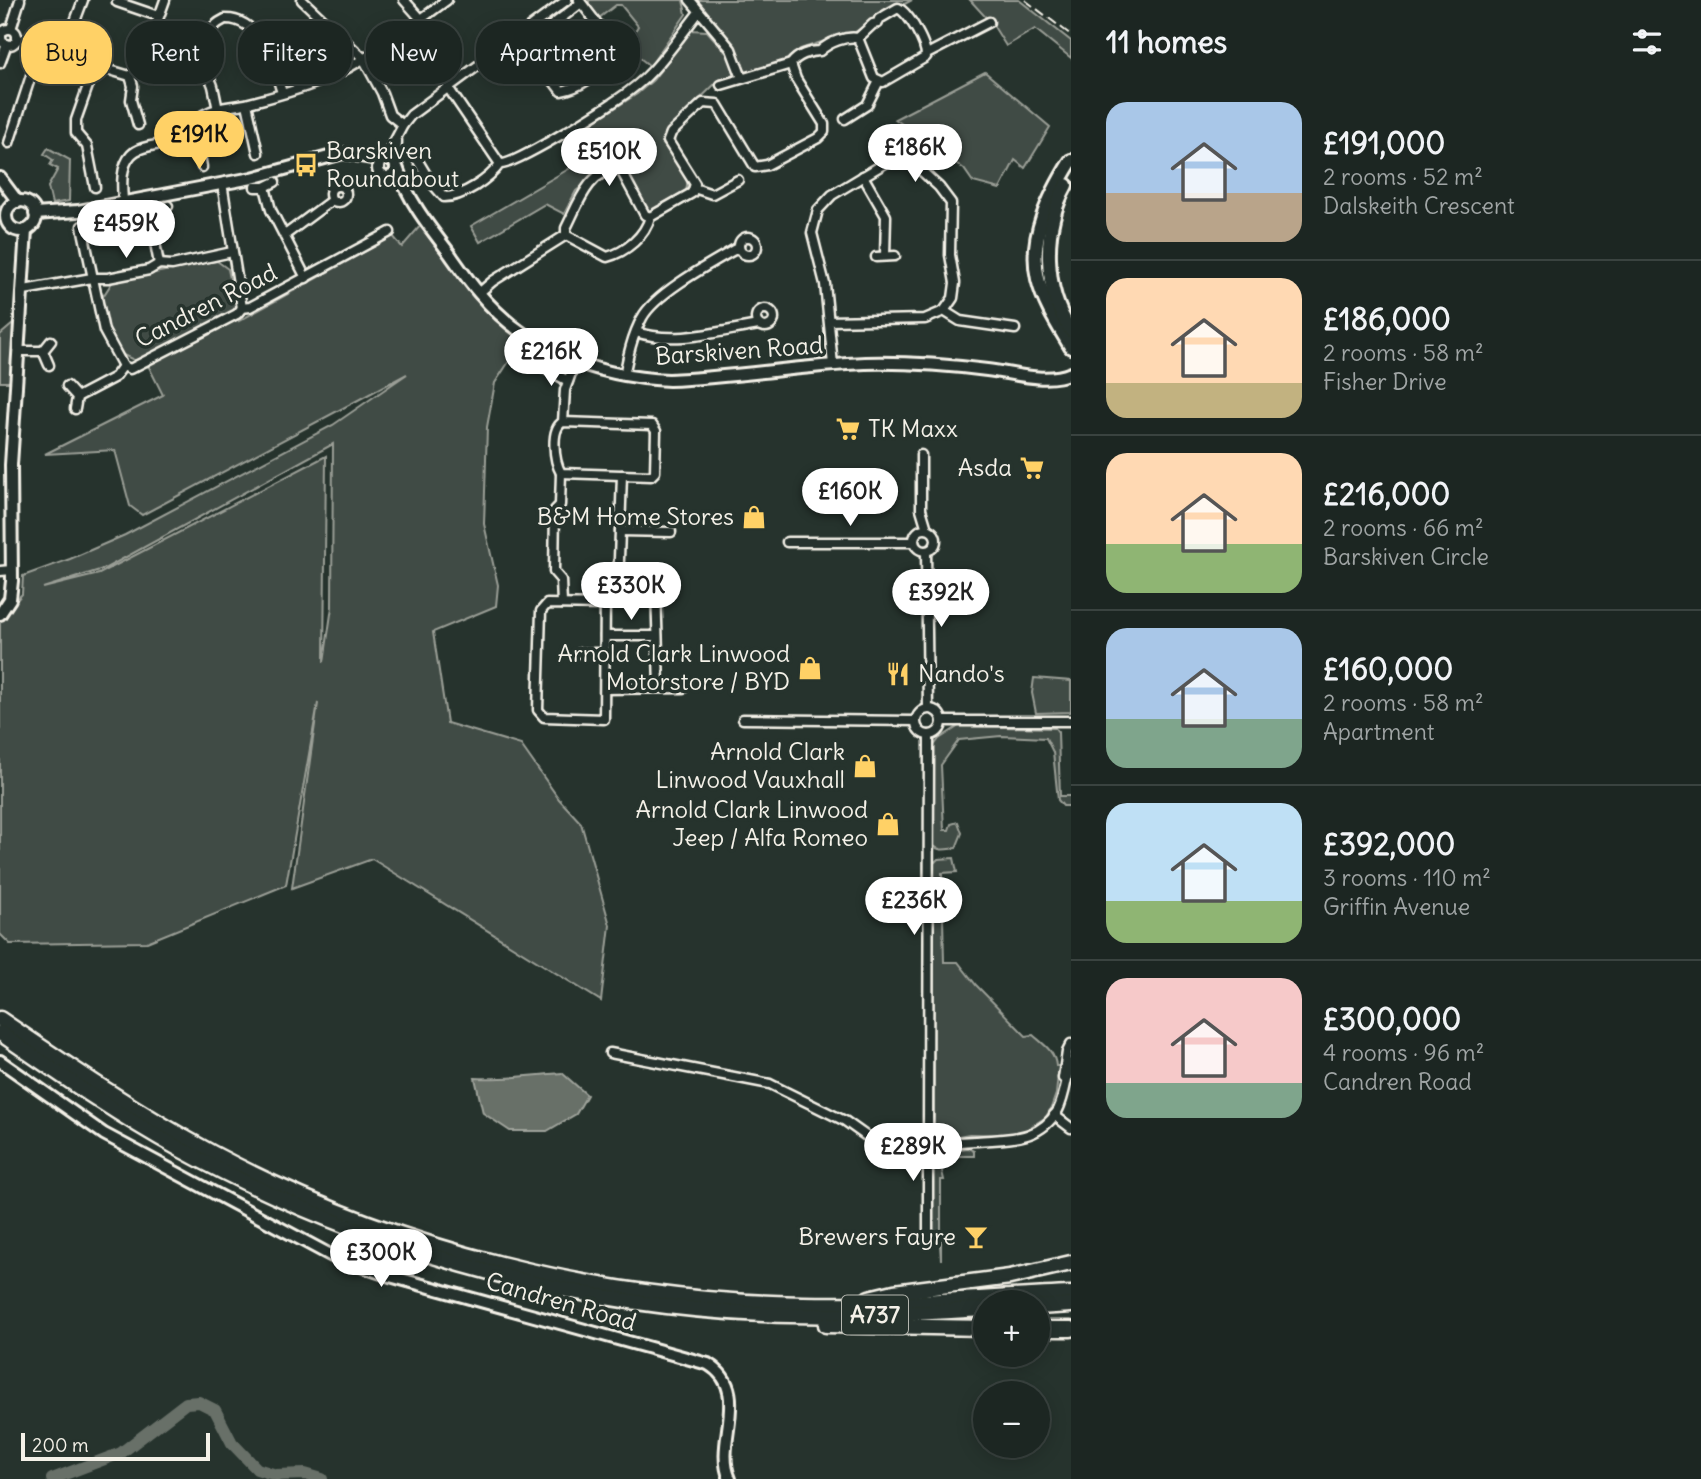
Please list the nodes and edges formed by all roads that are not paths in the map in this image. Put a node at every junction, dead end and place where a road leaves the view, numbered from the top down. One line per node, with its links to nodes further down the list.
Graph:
1 (20, 0): 22 (street)
2 (83, 0): 15 (street)
3 (165, 0): 12 (street)
4 (302, 0): 29 (street)
5 (404, 0): 14 (street)
6 (447, 0): 14 (street)
7 (566, 0): 17 (street)
8 (690, 0): 11 (street)
9 (580, 1): 18 (street); 19 (street)
10 (117, 2): 12 (street)
11 (699, 12): 33 (street); 55 (street)
12 (158, 16): 16 (street)
13 (975, 17): 21 (street)
14 (421, 19): 29 (street)
15 (75, 21)
16 (156, 21)
17 (539, 21)
18 (555, 21)
19 (595, 21)
20 (989, 22): 21 (street)
21 (980, 27): 28 (street)
22 (11, 29): 23 (street); 24 (street)
23 (0, 34): 27 (street)
24 (16, 38): 26 (street); 27 (street)
25 (858, 38): 28 (street); 31 (street); 34 (street)
26 (21, 40)
27 (6, 44): 30 (street)
28 (927, 54): 34 (street)
29 (363, 58): 42 (street); 47 (street)
30 (0, 63)
31 (791, 64): 33 (street); 68 (street)
32 (476, 69): 41 (street)
33 (742, 78): 40 (street)
34 (879, 81): 45 (street)
35 (28, 84): 49 (street)
36 (89, 84): 65 (street)
37 (132, 84): 46 (street)
38 (557, 84): 39 (street)
39 (580, 84)
40 (721, 85)
41 (449, 89): 47 (street); 55 (street)
42 (282, 93): 43 (street); 44 (street)
43 (247, 104): 44 (street); 50 (street)
44 (218, 109): 48 (street)
45 (845, 120)
46 (138, 125)
47 (403, 125): 54 (street)
48 (191, 131): 56 (street); 70 (street)
49 (9, 143)
50 (258, 153)
51 (415, 156): 55 (street)
52 (356, 157): 54 (street); 58 (street, Barskiven Road); 64 (street)
53 (1071, 161): 101 (main road)
54 (390, 162): 58 (street); 58 (street); 67 (street, Barskiven Road)
55 (500, 164)
56 (202, 167)
57 (1071, 175): 98 (main road)
58 (382, 176): 67 (street, Barskiven Road)
59 (863, 176): 85 (street); 92 (street); 94 (street)
60 (0, 178): 71 (street)
61 (720, 179): 66 (street)
62 (737, 180): 66 (street)
63 (275, 181): 81 (street)
64 (222, 183): 70 (street); 84 (street)
65 (95, 187)
66 (725, 187): 68 (street)
67 (404, 188): 90 (street, Barskiven Road)
68 (694, 188): 76 (street)
69 (331, 200): 81 (street)
70 (123, 201): 73 (street)
71 (18, 202): 73 (street); 77 (street)
72 (168, 206): 75 (street)
73 (36, 214): 79 (street)
74 (134, 216): 75 (street)
75 (150, 216): 86 (street)
76 (650, 217): 82 (street); 82 (street)
77 (4, 225): 79 (street)
78 (82, 226): 87 (street, Candren Road)
79 (26, 230): 89 (street)
80 (390, 232): 88 (street, Candren Road)
81 (285, 235): 88 (street)
82 (566, 235): 90 (street)
83 (739, 247): 99 (street)
84 (232, 252): 86 (street); 91 (street)
85 (895, 256)
86 (159, 264): 87 (street)
87 (92, 278): 89 (street); 108 (street, Candren Road)
88 (306, 278): 91 (street, Candren Road)
89 (24, 290): 102 (street)
90 (479, 293): 105 (street, Barskiven Road)
91 (242, 308): 108 (street, Candren Road)
92 (944, 312): 94 (street); 96 (street)
93 (1001, 316): 96 (street)
94 (829, 321): 107 (street)
95 (759, 325): 99 (street)
96 (998, 326): 97 (street)
97 (1015, 329)
98 (1071, 331)
99 (636, 332): 110 (street)
100 (51, 341): 103 (street)
101 (1071, 347)
102 (20, 351): 103 (street); 125 (street)
103 (43, 351): 106 (street)
104 (525, 356): 111 (street)
105 (576, 362): 110 (street, Barskiven Road); 111 (street)
106 (50, 365)
107 (833, 365): 109 (street, Barskiven Road); 110 (street, Barskiven Road)
108 (123, 366): 113 (street)
109 (1071, 373)
110 (624, 376)
111 (568, 381): 115 (street)
112 (67, 386): 113 (street)
113 (77, 397): 114 (street)
114 (75, 409)
115 (564, 422): 117 (street); 118 (street)
116 (921, 455): 119 (street)
117 (561, 473): 118 (street); 127 (street)
118 (622, 475): 120 (street)
119 (927, 529): 123 (street); 124 (street)
120 (620, 531): 121 (street); 126 (street)
121 (671, 531)
122 (787, 542): 123 (street)
123 (914, 542): 124 (street)
124 (926, 551): 137 (street)
125 (6, 571): 129 (street)
126 (618, 587): 128 (street); 131 (street)
127 (562, 604): 128 (street); 136 (street)
128 (605, 605): 130 (street)
129 (0, 614)
130 (605, 636): 131 (street); 133 (street)
131 (657, 636): 134 (street)
132 (580, 653): 133 (street)
133 (604, 653): 136 (street)
134 (659, 687): 135 (street); 136 (street)
135 (683, 688)
136 (605, 689)
137 (928, 708): 139 (street); 140 (street)
138 (743, 719): 139 (street)
139 (915, 721): 142 (street)
140 (942, 721): 141 (street); 142 (street)
141 (1071, 721)
142 (929, 735): 152 (street)
143 (0, 1019): 159 (highway, A737)
144 (0, 1033): 163 (highway, A737)
145 (1071, 1044): 149 (street)
146 (610, 1053): 154 (street)
147 (0, 1061): 167 (street, Candren Road)
148 (1071, 1063): 149 (street)
149 (1063, 1098): 150 (street)
150 (1054, 1115): 151 (street); 153 (street)
151 (1071, 1128)
152 (928, 1141): 153 (street); 154 (street); 155 (street); 155 (street)
153 (952, 1143): 155 (street)
154 (903, 1146): 155 (street)
155 (928, 1154): 156 (street)
156 (928, 1237)
157 (1071, 1263): 159 (highway)
158 (1071, 1294): 159 (highway, A737)
159 (841, 1304)
160 (1071, 1305): 161 (highway)
161 (1050, 1306)
162 (973, 1310): 163 (highway, A737)
163 (764, 1314): 164 (highway)
164 (973, 1328)
165 (1050, 1329): 166 (highway)
166 (1071, 1329)
167 (730, 1479)

